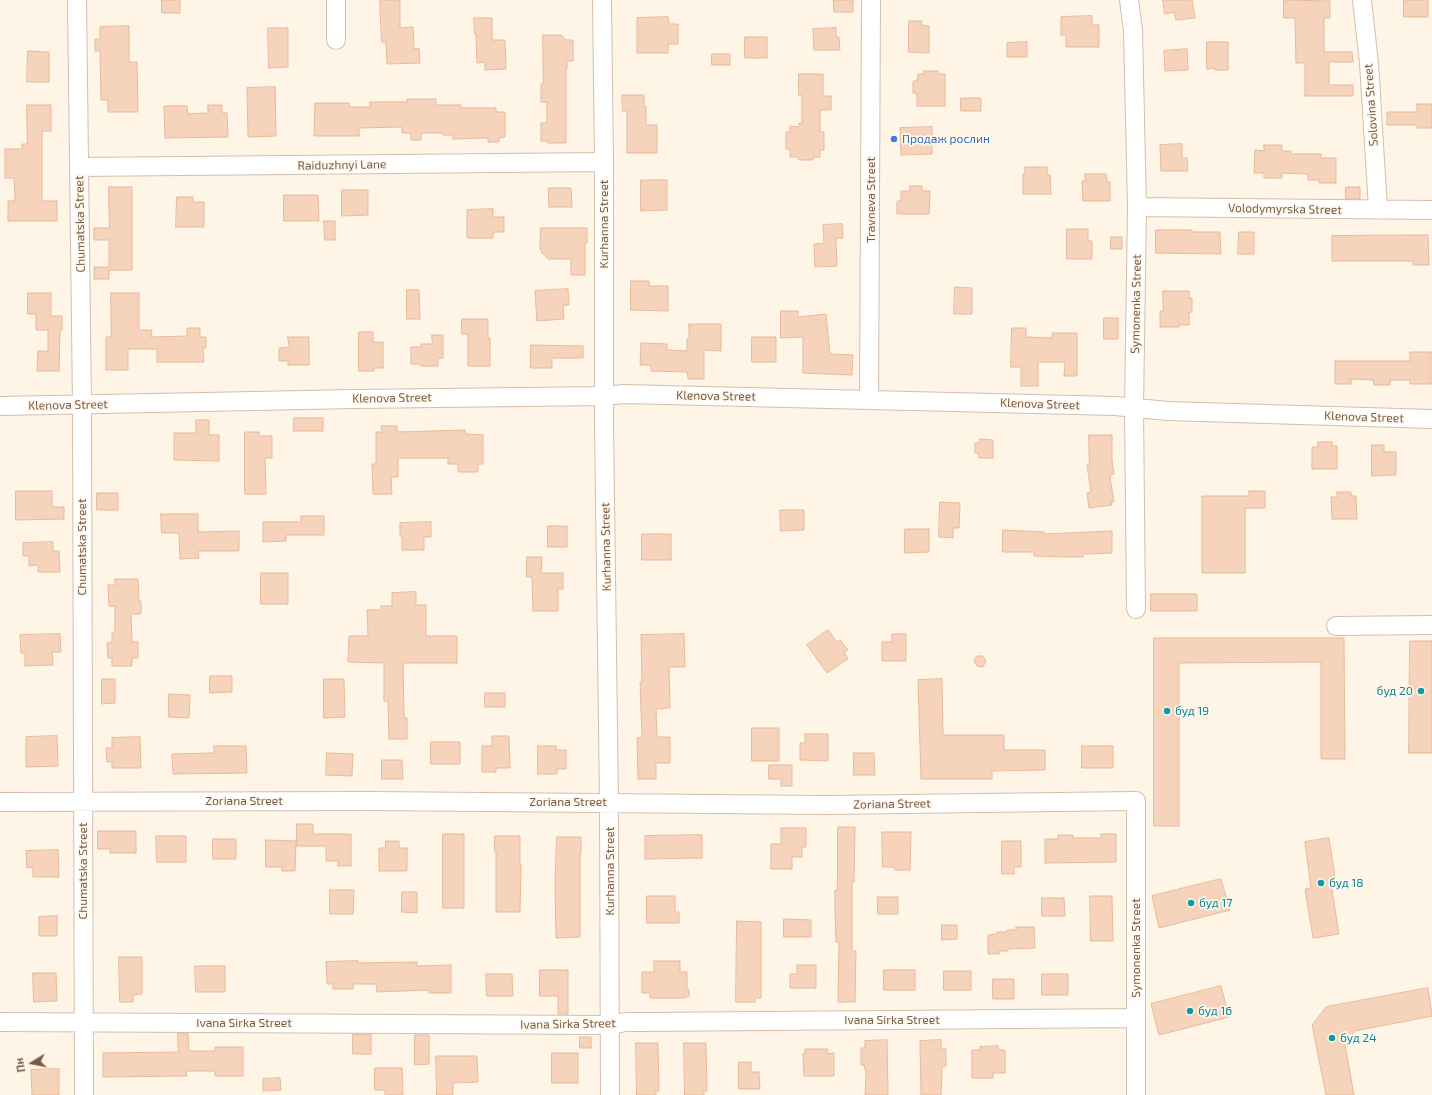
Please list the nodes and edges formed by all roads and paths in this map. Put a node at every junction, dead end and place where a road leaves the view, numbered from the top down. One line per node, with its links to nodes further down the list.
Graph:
1 (77, 0): 9 (street, Chumatska Street)
2 (336, 0): 7 (street)
3 (602, 0): 8 (street, Kurhanna Street)
4 (871, 0): 14 (street, Travneva Street)
5 (1129, 0): 10 (street, Symonenka Street)
6 (1362, 0): 11 (street, Solovina Street)
7 (336, 40)
8 (604, 162): 9 (street, Raiduzhnyi Lane); 13 (street, Kurhanna Street)
9 (79, 167): 15 (street, Chumatska Street)
10 (1137, 207): 11 (street, Volodymyrska Street); 17 (street, Symonenka Street)
11 (1378, 210): 12 (street, Volodymyrska Street)
12 (1432, 210)
13 (604, 396): 14 (street, Klenova Street); 15 (street, Klenova Street); 25 (street, Kurhanna Street)
14 (870, 400): 17 (street, Klenova Street)
15 (82, 405): 16 (street, Klenova Street); 24 (street, Chumatska Street)
16 (0, 406)
17 (1134, 408): 18 (street, Klenova Street); 19 (street, Symonenka Street)
18 (1432, 419)
19 (1136, 609)
20 (1432, 625): 21 (street)
21 (1336, 626)
22 (1136, 801): 25 (street, Zoriana Street); 26 (street, Symonenka Street)
23 (0, 802): 24 (street, Zoriana Street)
24 (83, 802): 25 (street, Zoriana Street); 28 (street, Chumatska Street)
25 (609, 803): 29 (street, Kurhanna Street)
26 (1136, 1018): 29 (street, Ivana Sirka Street); 32 (street, Symonenka Street)
27 (0, 1022): 28 (street, Ivana Sirka Street)
28 (84, 1022): 29 (street, Ivana Sirka Street); 30 (street, Chumatska Street)
29 (610, 1025): 31 (street, Kurhanna Street)
30 (84, 1095)
31 (610, 1095)
32 (1136, 1095)

